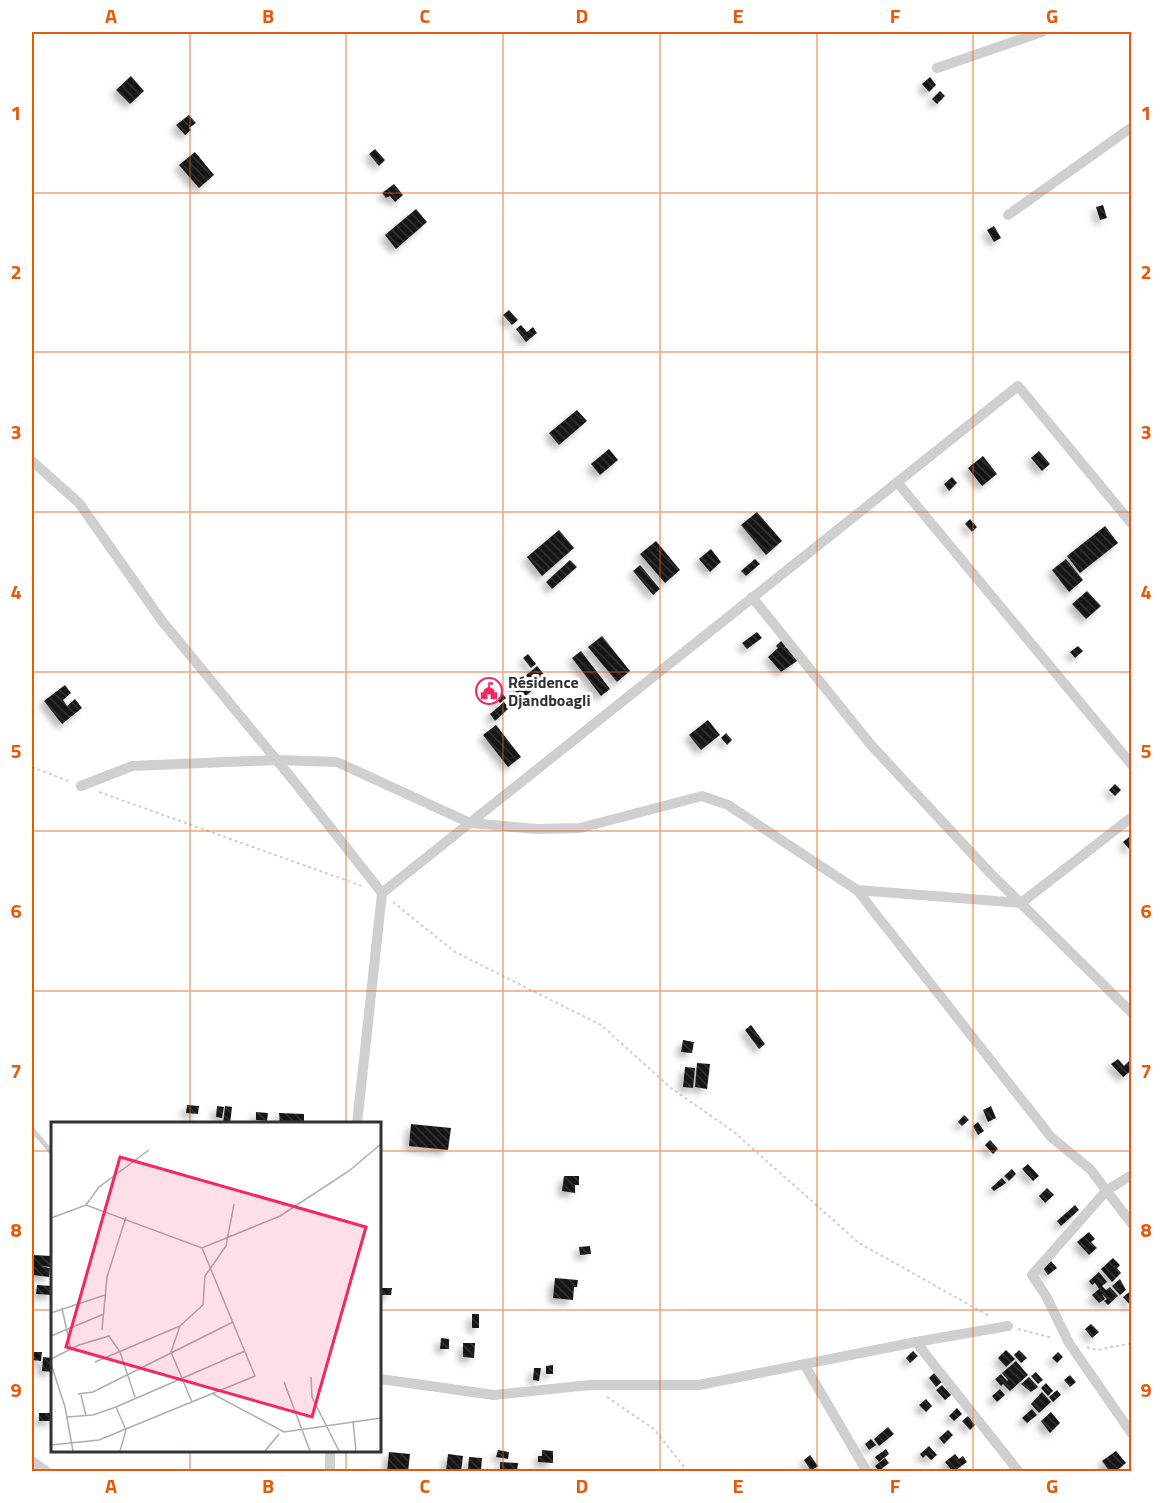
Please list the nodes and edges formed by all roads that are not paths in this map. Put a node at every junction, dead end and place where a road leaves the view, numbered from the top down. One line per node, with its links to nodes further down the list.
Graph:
1 (1042, 32): 2 (street)
2 (937, 68)
3 (1131, 127): 4 (street)
4 (1008, 215)
5 (32, 461): 9 (street)
6 (897, 482): 7 (street); 8 (street); 10 (street)
7 (1131, 524)
8 (752, 597): 13 (street); 16 (street)
9 (276, 760): 11 (street); 13 (street); 15 (street)
10 (1131, 765)
11 (81, 786)
12 (1131, 817): 16 (street)
13 (470, 823): 14 (street); 15 (street)
14 (857, 890): 16 (street); 22 (street)
15 (382, 893): 18 (street)
16 (1021, 903): 17 (street)
17 (1131, 1013)
18 (357, 1122)
19 (32, 1129): 20 (lane)
20 (51, 1152)
21 (1131, 1175): 22 (street)
22 (1107, 1190): 23 (street); 28 (street)
23 (1131, 1224)
24 (1008, 1326): 25 (street)
25 (916, 1341): 26 (street); 34 (street)
26 (804, 1364): 27 (street); 33 (street)
27 (381, 1380)
28 (1131, 1434)
29 (330, 1452): 32 (street)
30 (32, 1461): 31 (street)
31 (48, 1472)
32 (330, 1472)
33 (867, 1472)
34 (1019, 1472)

